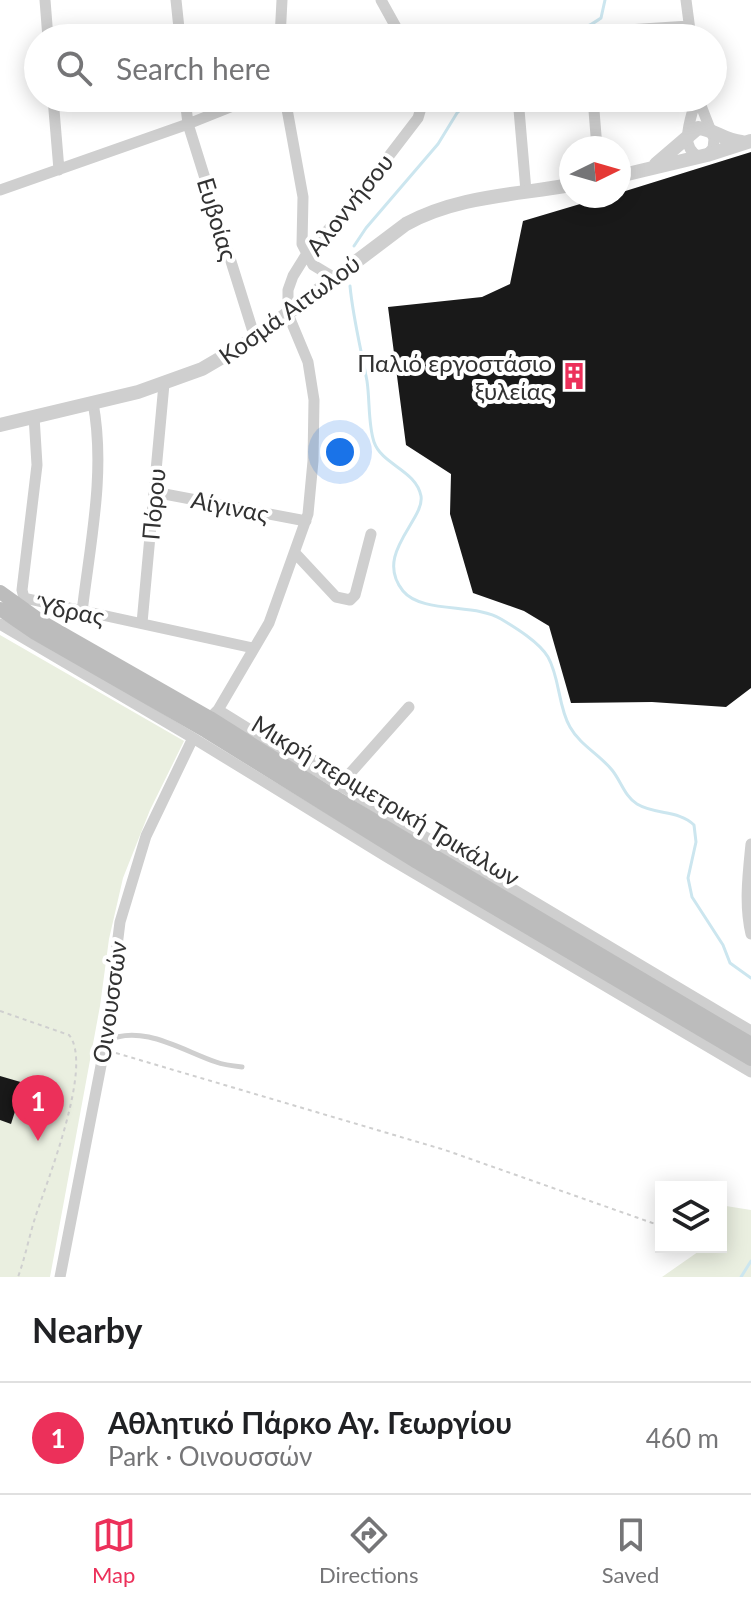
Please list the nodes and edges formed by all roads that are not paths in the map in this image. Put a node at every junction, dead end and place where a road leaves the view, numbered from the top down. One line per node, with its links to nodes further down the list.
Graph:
1 (45, 0): 6 (street)
2 (176, 0): 7 (street)
3 (282, 0): 8 (street)
4 (381, 0): 9 (street)
5 (686, 0): 10 (street)
6 (47, 24)
7 (179, 24)
8 (281, 24)
9 (394, 24)
10 (689, 24)
11 (54, 112): 27 (street)
12 (187, 112): 20 (street, Ευβοίας)
13 (218, 112): 20 (street)
14 (288, 112): 32 (street)
15 (420, 112): 32 (street, Αλοννήσου)
16 (519, 112): 31 (street)
17 (594, 112): 22 (street)
18 (694, 112): 23 (street)
19 (702, 112): 21 (street)
20 (188, 124): 27 (street); 35 (street, Ευβοίας)
21 (710, 132): 23 (street); 24 (street); 25 (street)
22 (596, 136)
23 (688, 136): 25 (street); 26 (street)
24 (749, 141): 25 (street)
25 (702, 155): 26 (street)
26 (649, 169): 28 (street)
27 (59, 170): 30 (street)
28 (631, 173)
29 (559, 187): 31 (street, Κοσμά Αιτωλού)
30 (0, 190)
31 (526, 191): 33 (street, Κοσμά Αιτωλού)
32 (306, 255): 33 (street); 34 (street, Αλοννήσου)
33 (333, 277): 34 (street, Κοσμά Αιτωλού)
34 (288, 314): 35 (street, Κοσμά Αιτωλού); 41 (street)
35 (255, 338): 36 (street, Κοσμά Αιτωλού)
36 (164, 384): 37 (street, Κοσμά Αιτωλού); 40 (street, Πόρου)
37 (93, 403): 38 (street, Κοσμά Αιτωλού); 46 (street)
38 (34, 416): 39 (street, Κοσμά Αιτωλού); 46 (street, Ύδρας)
39 (0, 425)
40 (154, 492): 41 (street, Αίγινας); 47 (street, Πόρου)
41 (306, 521): 43 (street)
42 (371, 534): 43 (street)
43 (295, 553): 49 (street)
44 (0, 592): 51 (main road, Μικρή περιμετρική Τρικάλων)
45 (0, 609): 60 (main road, Μικρή περιμετρική Τρικάλων)
46 (82, 612): 47 (street, Ύδρας)
47 (142, 623): 49 (street, Ύδρας)
48 (0, 624): 52 (street)
49 (253, 648): 51 (street)
50 (409, 707): 53 (street)
51 (216, 711): 53 (street); 57 (street); 58 (main road, Μικρή περιμετρική Τρικάλων)
52 (193, 738): 59 (street, Οινουσσών); 62 (street)
53 (345, 779): 54 (street)
54 (385, 803)
55 (751, 844): 56 (street)
56 (751, 934)
57 (751, 1031)
58 (751, 1044)
59 (104, 1046): 61 (lane); 63 (street, Οινουσσών)
60 (751, 1059)
61 (242, 1067)
62 (751, 1072)
63 (60, 1277)

